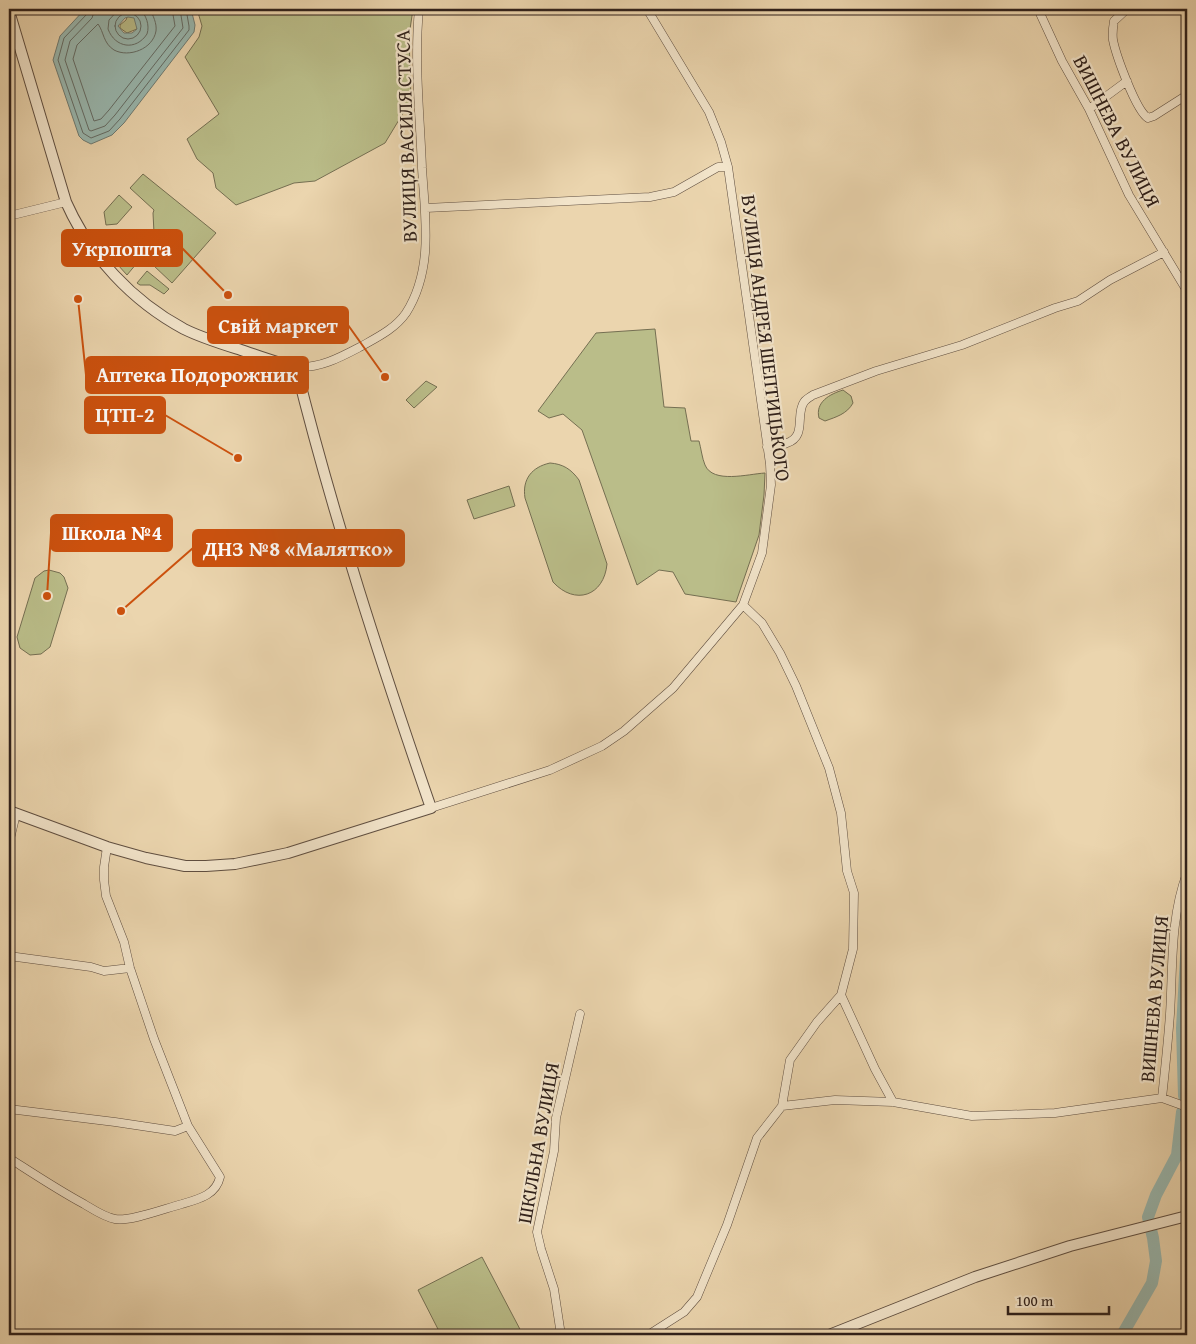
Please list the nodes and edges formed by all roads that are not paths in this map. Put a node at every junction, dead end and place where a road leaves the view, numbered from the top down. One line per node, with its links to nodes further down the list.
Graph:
1 (419, 9): 11 (street, ВУЛИЦЯ ВАСИЛЯ СТУСА)
2 (647, 9): 9 (street, ВУЛИЦЯ АНДРЕЯ ШЕПТИЦЬКОГО)
3 (1038, 9): 8 (street, ВИШНЕВА ВУЛИЦЯ)
4 (1127, 9): 6 (street)
5 (9, 11): 10 (street)
6 (1127, 81): 7 (street); 8 (street)
7 (1187, 95)
8 (1089, 109): 13 (street, ВИШНЕВА ВУЛИЦЯ)
9 (728, 166): 11 (street); 16 (street, ВУЛИЦЯ АНДРЕЯ ШЕПТИЦЬКОГО)
10 (66, 202): 12 (street); 15 (street)
11 (426, 208): 15 (street, ВУЛИЦЯ ВАСИЛЯ СТУСА)
12 (9, 216)
13 (1164, 252): 14 (street, ВИШНЕВА ВУЛИЦЯ); 16 (street)
14 (1187, 291)
15 (296, 367): 18 (street)
16 (767, 447): 17 (street, ВУЛИЦЯ АНДРЕЯ ШЕПТИЦЬКОГО)
17 (743, 605): 18 (street, ВУЛИЦЯ АНДРЕЯ ШЕПТИЦЬКОГО); 25 (street)
18 (431, 808): 21 (street)
19 (13, 815): 20 (street); 21 (street)
20 (9, 843)
21 (107, 847): 24 (street)
22 (1187, 873): 27 (street, ВИШНЕВА ВУЛИЦЯ)
23 (9, 956): 24 (street)
24 (130, 968): 32 (street)
25 (841, 995): 28 (street); 29 (street)
26 (580, 1014): 35 (street, ШКІЛЬНА ВУЛИЦЯ)
27 (1162, 1098): 28 (street); 30 (street)
28 (893, 1102): 29 (street)
29 (782, 1106): 36 (street)
30 (1187, 1107)
31 (9, 1109): 32 (street)
32 (188, 1126): 33 (street)
33 (9, 1158)
34 (1187, 1216): 37 (street)
35 (561, 1335)
36 (648, 1335)
37 (829, 1335)

